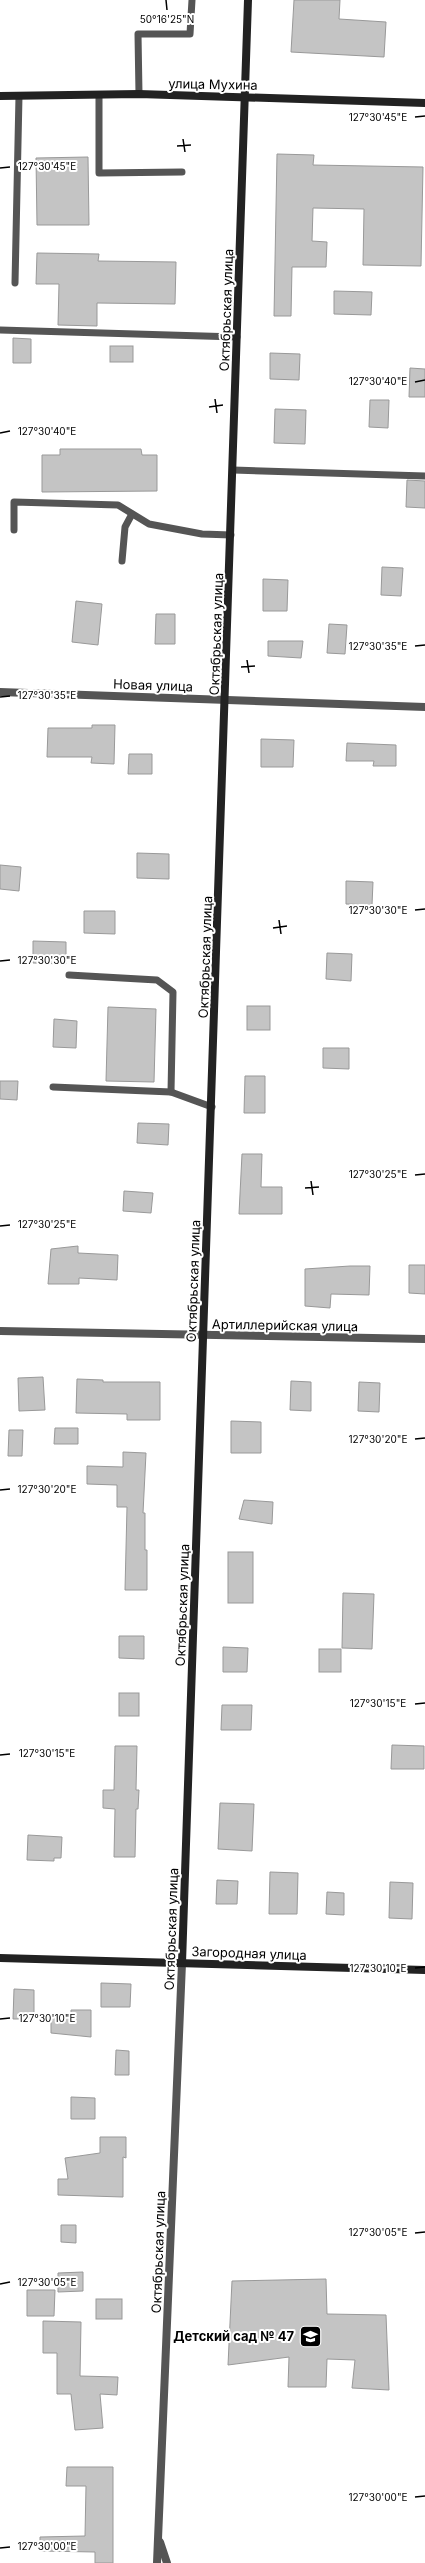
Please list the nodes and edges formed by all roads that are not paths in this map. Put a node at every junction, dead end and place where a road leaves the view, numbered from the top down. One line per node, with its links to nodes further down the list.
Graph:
1 (192, 0): 3 (lane)
2 (248, 0): 7 (main road, Октябрьская улица)
3 (139, 94): 4 (main road, улица Мухина); 7 (main road, улица Мухина)
4 (99, 95): 6 (main road, улица Мухина); 9 (lane)
5 (0, 96): 6 (main road, улица Мухина)
6 (19, 96): 10 (lane)
7 (244, 97): 8 (main road, улица Мухина); 12 (main road, Октябрьская улица)
8 (425, 103)
9 (182, 172)
10 (15, 283)
11 (0, 330): 12 (lane)
12 (237, 337): 13 (main road, Октябрьская улица)
13 (233, 470): 14 (lane); 17 (main road, Октябрьская улица)
14 (425, 476)
15 (132, 514): 16 (lane); 17 (lane); 18 (lane)
16 (14, 530)
17 (231, 535): 20 (main road, Октябрьская улица)
18 (122, 561)
19 (0, 692): 20 (street, Новая улица)
20 (225, 700): 21 (street, Новая улица); 25 (main road, Октябрьская улица)
21 (425, 707)
22 (69, 975): 24 (lane)
23 (53, 1087): 24 (lane)
24 (171, 1092): 25 (lane)
25 (212, 1107): 27 (main road, Октябрьская улица)
26 (0, 1331): 27 (street, Артиллерийская улица)
27 (203, 1336): 28 (street, Артиллерийская улица); 30 (main road, Октябрьская улица)
28 (425, 1338)
29 (0, 1958): 30 (main road, Загородная улица)
30 (182, 1963): 31 (main road, Загородная улица); 32 (street, Октябрьская улица)
31 (425, 1970)
32 (158, 2538): 33 (street, Октябрьская улица); 34 (street)
33 (157, 2563)
34 (167, 2563)

